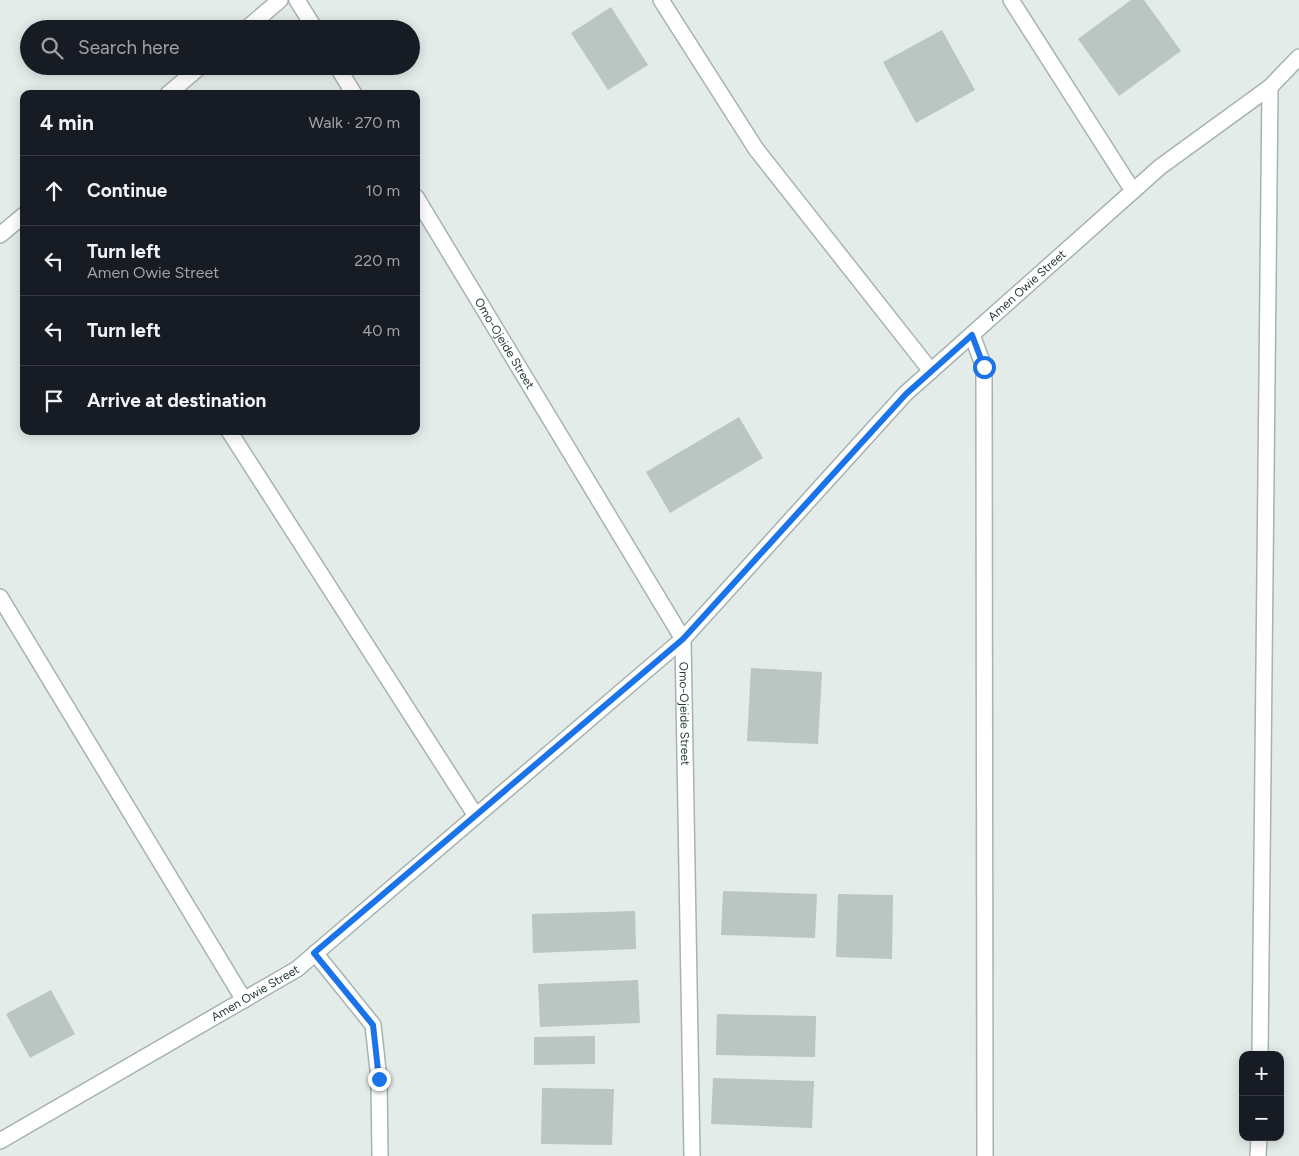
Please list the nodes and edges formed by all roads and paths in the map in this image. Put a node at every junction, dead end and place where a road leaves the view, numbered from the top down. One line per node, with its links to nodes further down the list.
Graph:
1 (280, 0): 5 (street)
2 (297, 0): 6 (street)
3 (662, 0): 18 (street)
4 (1011, 0): 13 (street)
5 (257, 20)
6 (309, 20)
7 (1299, 57): 10 (street, Amen Owie Street)
8 (190, 75): 11 (street)
9 (342, 75): 12 (street)
10 (1270, 87): 13 (street, Amen Owie Street); 25 (street)
11 (173, 90)
12 (352, 90)
13 (1133, 191): 17 (street, Amen Owie Street)
14 (420, 204): 21 (street, Omo-Ojeide Street)
15 (20, 218): 16 (street)
16 (0, 235)
17 (972, 335): 18 (street, Amen Owie Street); 30 (street)
18 (931, 371): 21 (street, Amen Owie Street)
19 (232, 435): 22 (street)
20 (0, 598): 24 (street)
21 (683, 639): 22 (street, Amen Owie Street); 29 (street, Omo-Ojeide Street)
22 (476, 816): 23 (street, Amen Owie Street)
23 (314, 953): 24 (street, Amen Owie Street); 28 (street)
24 (244, 1000): 26 (street, Amen Owie Street)
25 (1260, 1051)
26 (0, 1141)
27 (1259, 1141): 31 (street)
28 (380, 1156)
29 (692, 1156)
30 (985, 1156)
31 (1258, 1156)

